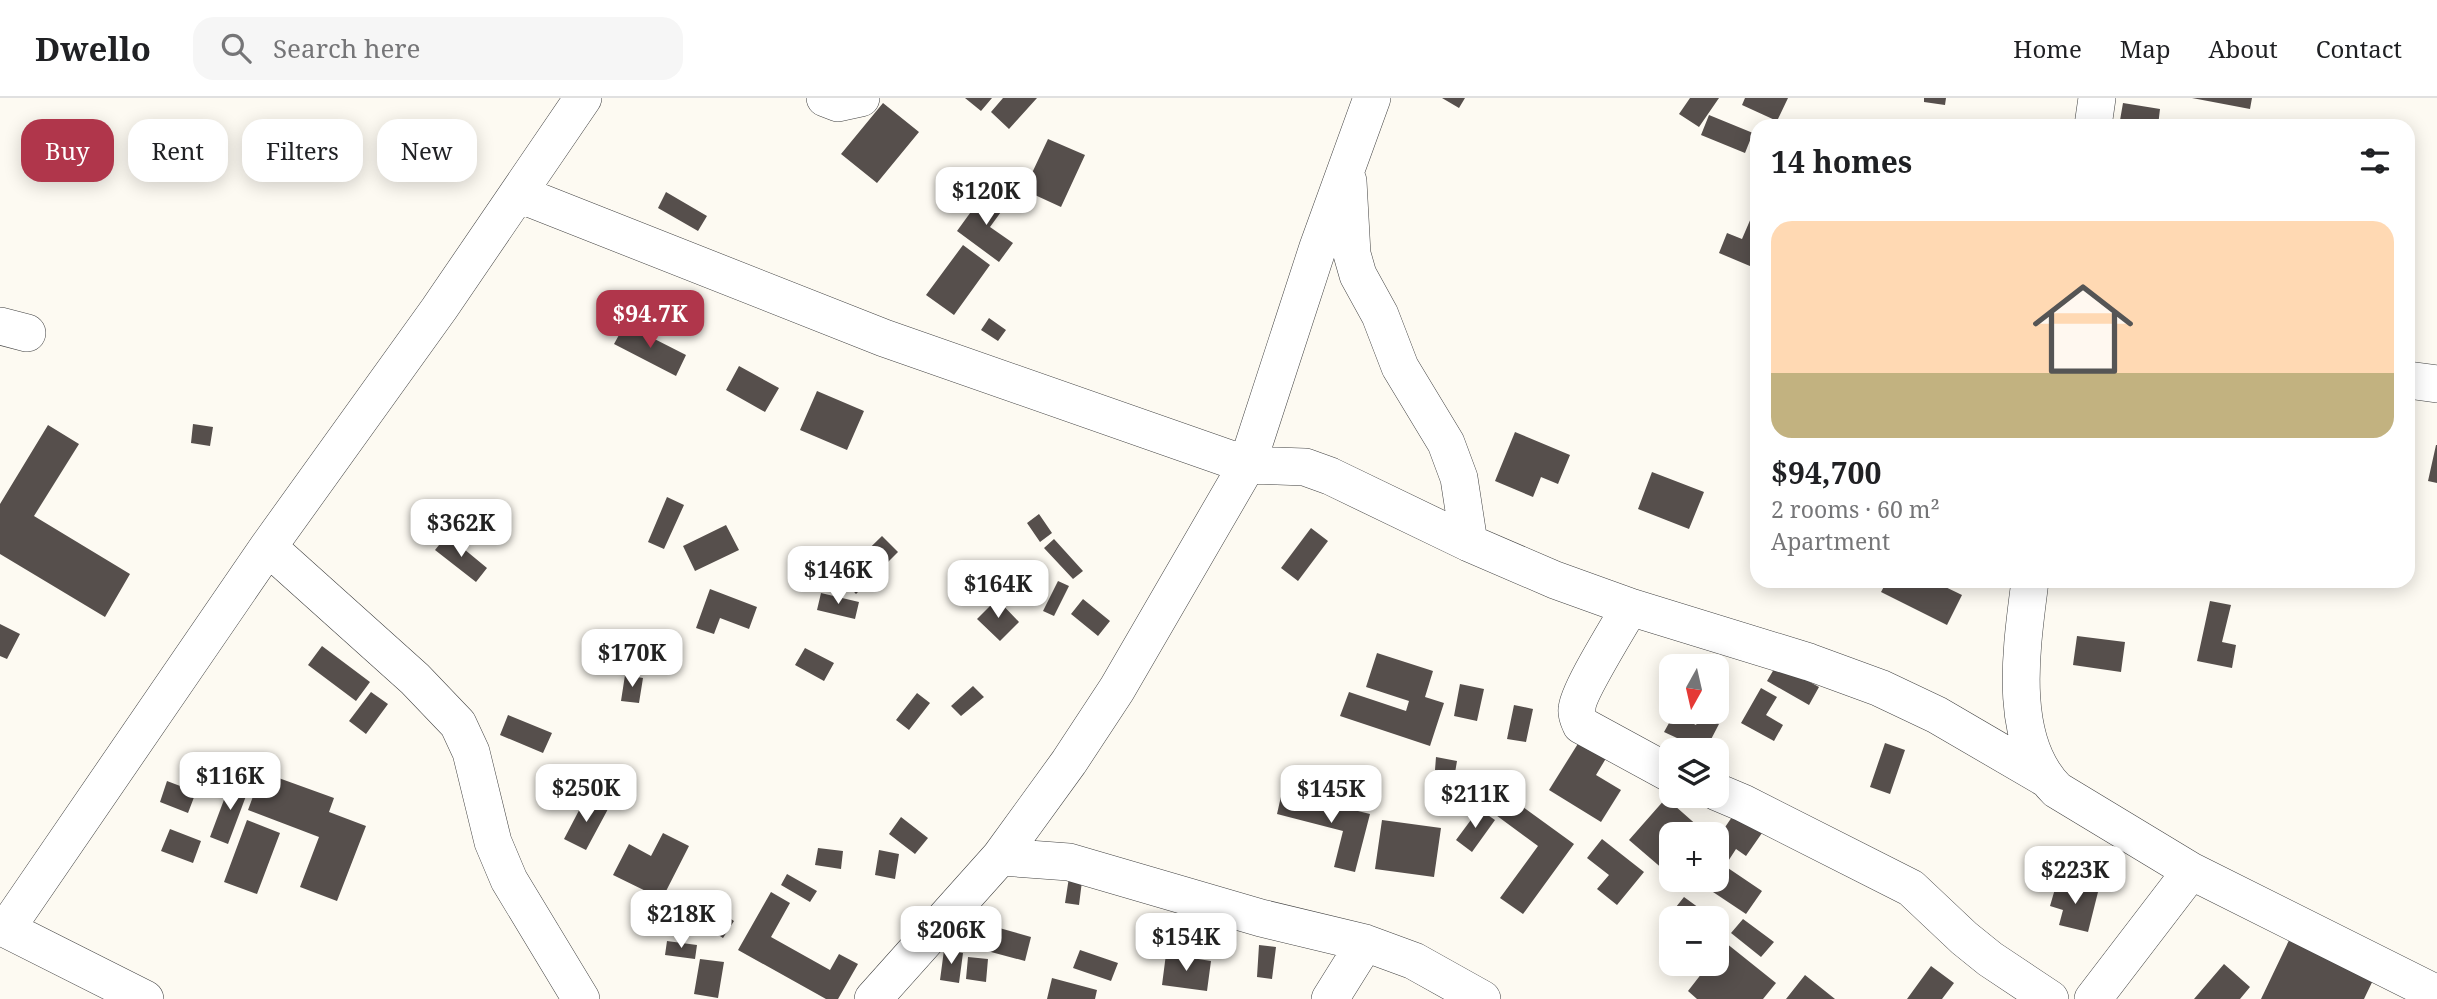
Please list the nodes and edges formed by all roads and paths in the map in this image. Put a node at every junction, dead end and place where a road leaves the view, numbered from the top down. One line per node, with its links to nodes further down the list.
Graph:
1 (583, 98): 8 (street)
2 (825, 98): 3 (street)
3 (861, 98)
4 (1372, 98): 7 (street)
5 (2097, 98): 6 (street)
6 (2094, 119)
7 (1348, 166): 11 (street); 12 (street)
8 (519, 194): 11 (street); 13 (street)
9 (2415, 381): 10 (street)
10 (2437, 384)
11 (1247, 465): 12 (street); 19 (street)
12 (1469, 543): 15 (street)
13 (268, 547): 21 (street); 25 (street)
14 (2028, 588): 17 (street)
15 (1630, 607): 16 (street); 17 (street)
16 (1659, 767)
17 (2045, 778): 20 (street)
18 (1729, 797): 29 (street)
19 (1000, 857): 22 (street); 26 (street)
20 (2191, 871): 23 (street); 30 (street)
21 (3, 928): 24 (street)
22 (1365, 943): 27 (street); 28 (street)
23 (2437, 994)
24 (145, 999)
25 (581, 999)
26 (873, 999)
27 (1330, 999)
28 (1482, 999)
29 (2050, 999)
30 (2093, 999)

